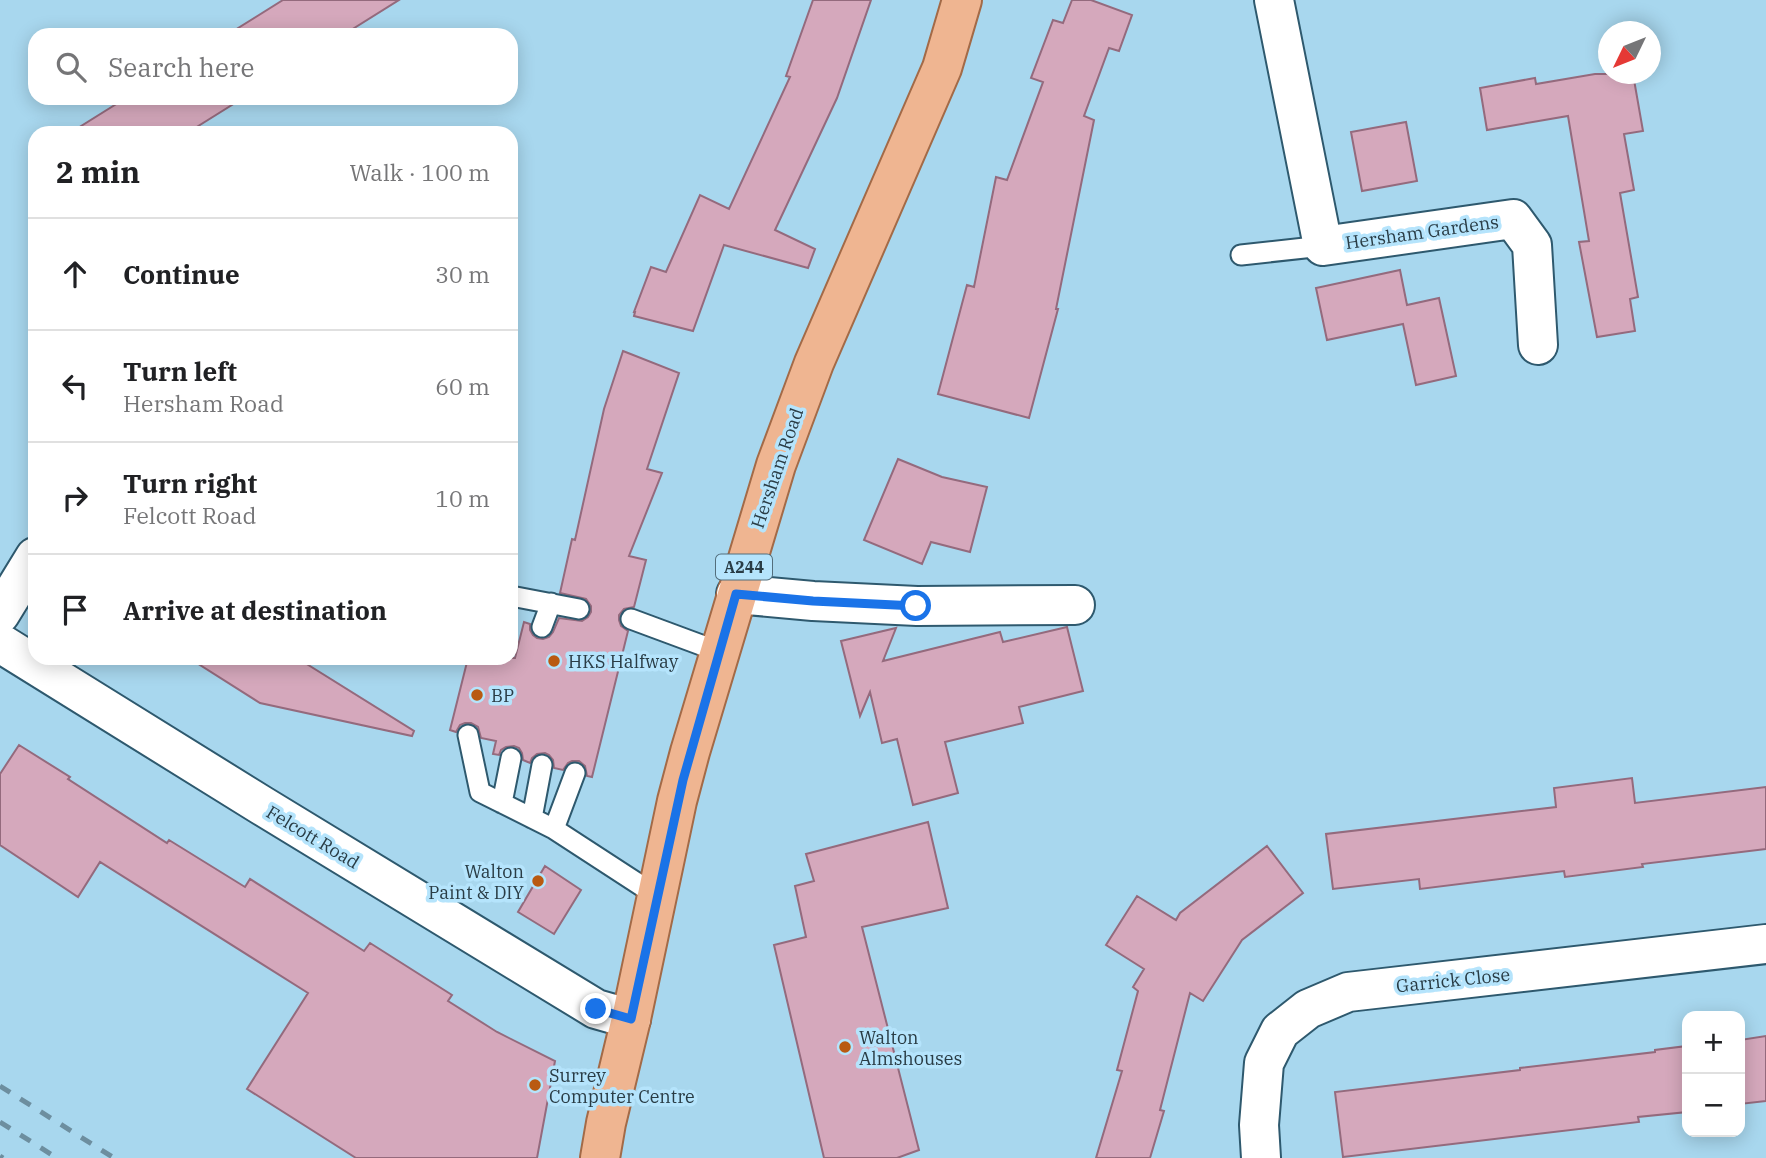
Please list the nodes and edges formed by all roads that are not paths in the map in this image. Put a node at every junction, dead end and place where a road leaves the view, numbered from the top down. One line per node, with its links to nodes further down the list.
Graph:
1 (962, 0): 7 (main road, Hersham Road / A244)
2 (1274, 0): 3 (street, Hersham Gardens)
3 (1323, 246): 4 (lane); 5 (street, Hersham Gardens)
4 (1241, 255)
5 (1538, 345)
6 (28, 568): 12 (street)
7 (736, 594): 10 (street); 16 (main road, Hersham Road / A244)
8 (518, 597): 9 (lane)
9 (551, 603): 11 (lane); 14 (lane)
10 (1075, 605)
11 (579, 610)
12 (0, 614)
13 (631, 619): 16 (lane)
14 (542, 626)
15 (0, 643): 17 (street, Felcott Road)
16 (720, 652): 26 (main road, Hersham Road / A244)
17 (28, 660)
18 (35, 665): 28 (street, Felcott Road)
19 (468, 734): 23 (lane)
20 (511, 758): 23 (lane)
21 (542, 765): 24 (lane)
22 (575, 773): 25 (lane)
23 (502, 803): 24 (lane)
24 (532, 818): 25 (lane)
25 (554, 829): 26 (lane)
26 (657, 896): 28 (main road, Hersham Road / A244)
27 (1766, 944): 30 (street, Garrick Close)
28 (631, 1019): 29 (main road, Hersham Road / A244)
29 (600, 1158)
30 (1261, 1158)

